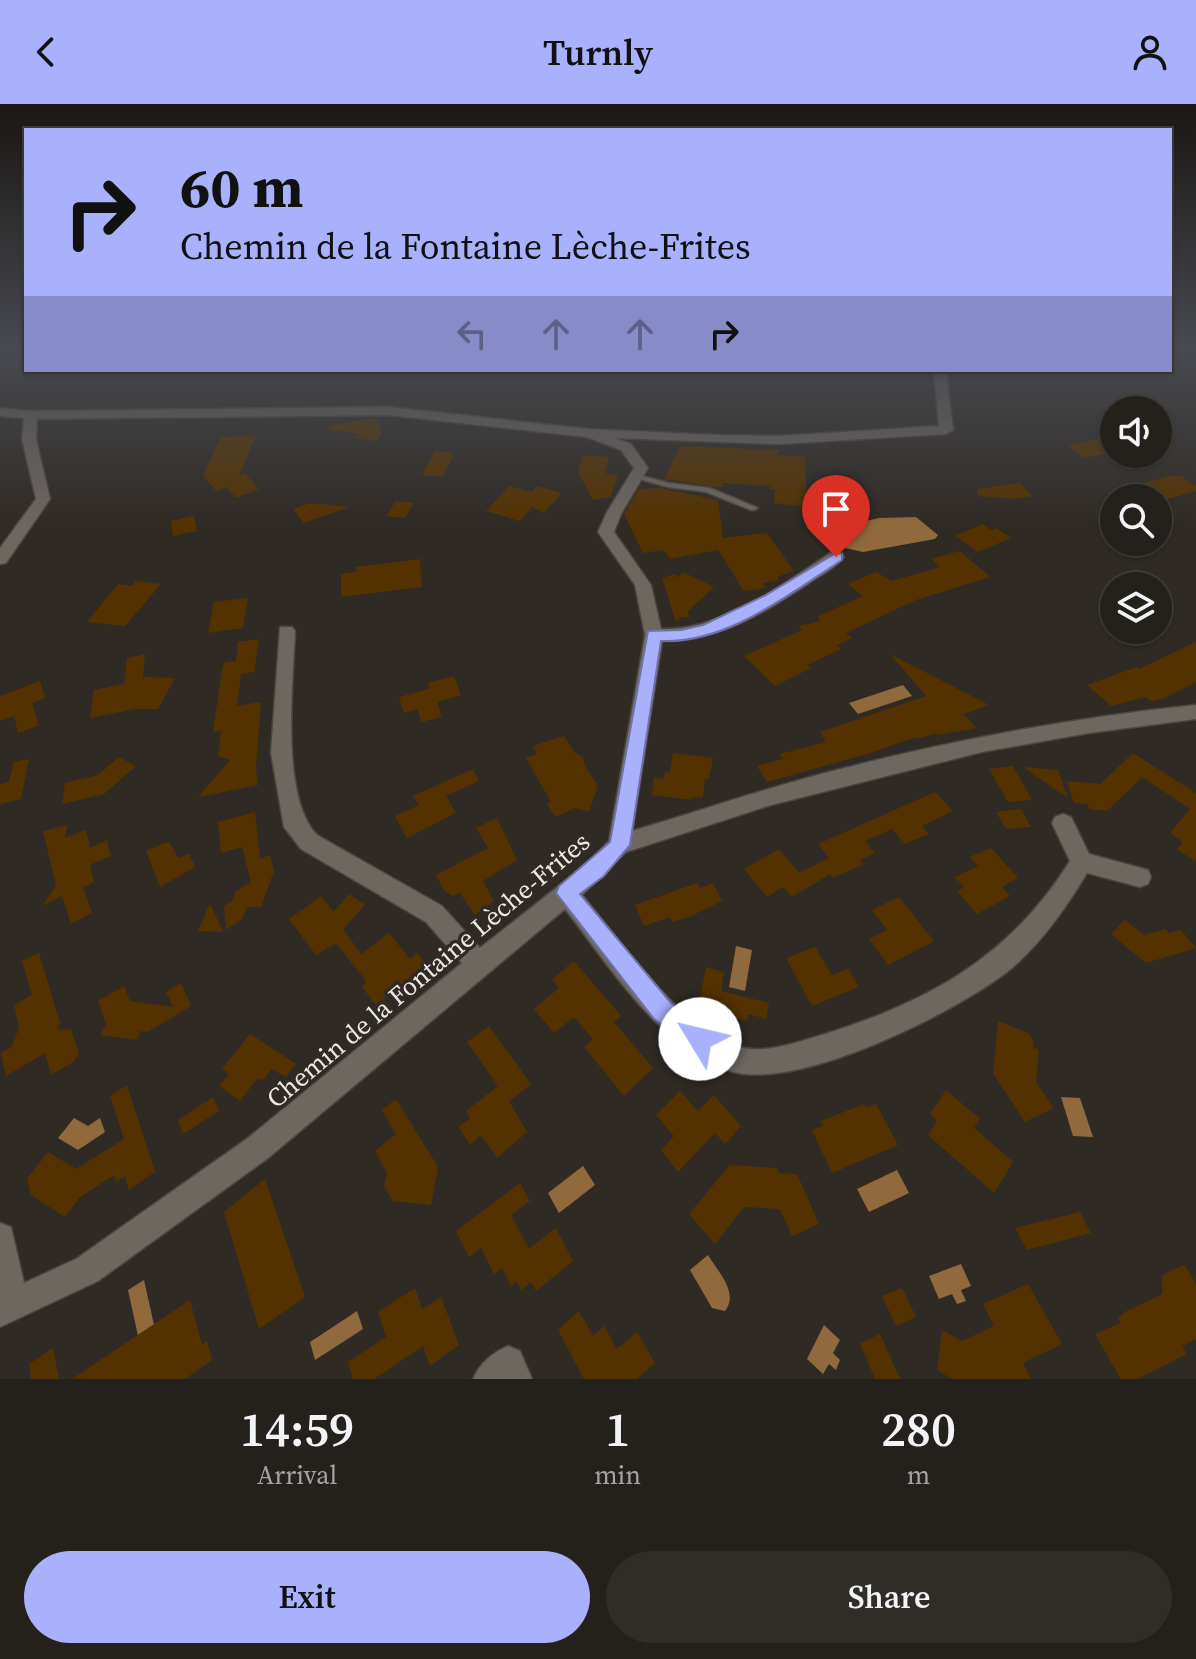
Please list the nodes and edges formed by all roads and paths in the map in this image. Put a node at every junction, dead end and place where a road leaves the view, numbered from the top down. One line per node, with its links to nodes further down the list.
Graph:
1 (944, 408): 4 (street)
2 (0, 412): 3 (street)
3 (31, 415): 4 (street); 8 (street)
4 (589, 433): 5 (street)
5 (638, 476): 6 (lane); 10 (street, Chemin de la Fontaine Lèche-Frites)
6 (754, 508)
7 (836, 557): 10 (street)
8 (0, 559)
9 (286, 631): 17 (street)
10 (654, 635): 13 (street, Chemin de la Fontaine Lèche-Frites)
11 (1196, 712): 13 (street)
12 (1063, 823): 14 (street)
13 (619, 845): 16 (street, Chemin de la Fontaine Lèche-Frites)
14 (1082, 862): 15 (street); 16 (street)
15 (1140, 877)
16 (566, 893): 17 (street, Chemin de la Fontaine Lèche-Frites)
17 (479, 964): 19 (street, Chemin de la Fontaine Lèche-Frites)
18 (0, 1238): 19 (street)
19 (6, 1309)
20 (490, 1379): 21 (street)
21 (515, 1379)

